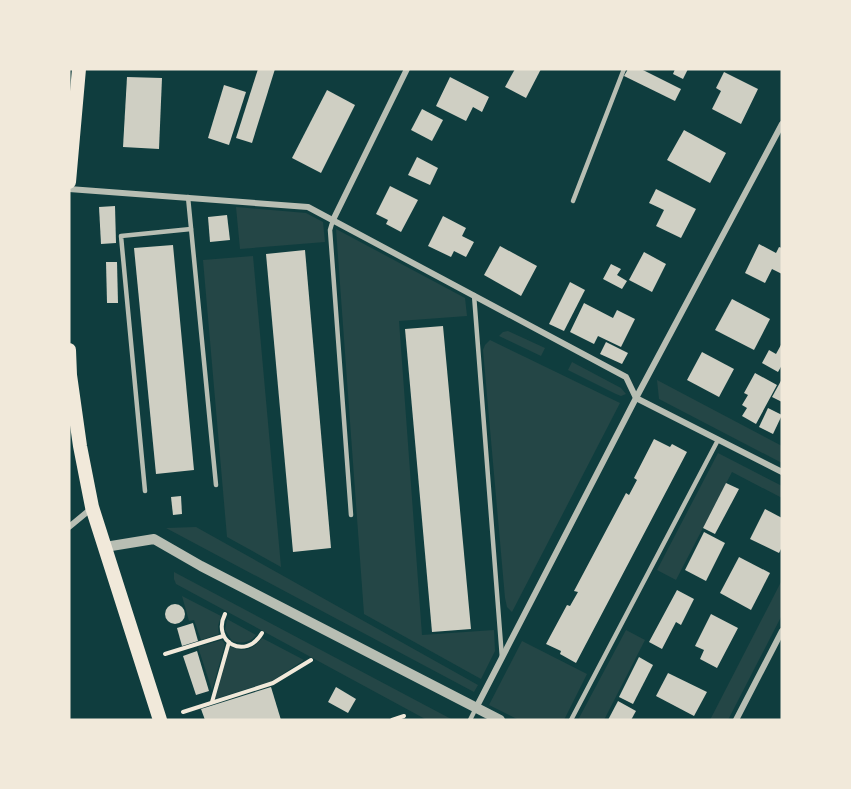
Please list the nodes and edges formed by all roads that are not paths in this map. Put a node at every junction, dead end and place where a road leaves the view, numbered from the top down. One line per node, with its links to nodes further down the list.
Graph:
1 (79, 69): 5 (main road)
2 (407, 69): 9 (street)
3 (624, 69): 8 (lane)
4 (782, 124): 13 (street)
5 (69, 182)
6 (69, 189): 7 (street)
7 (189, 197): 9 (street); 10 (lane)
8 (573, 201)
9 (333, 220): 11 (street); 20 (lane)
10 (191, 229): 17 (lane); 18 (lane)
11 (474, 295): 13 (street); 24 (lane)
12 (69, 350): 15 (main road)
13 (636, 398): 14 (street); 24 (street)
14 (718, 440): 16 (street); 29 (lane)
15 (75, 448): 19 (main road)
16 (782, 472)
17 (216, 485)
18 (145, 491)
19 (93, 507): 21 (street); 22 (main road)
20 (351, 514)
21 (69, 527)
22 (105, 547): 25 (street); 26 (main road)
23 (782, 631): 30 (street)
24 (502, 658): 25 (street)
25 (476, 708): 27 (lane); 28 (street)
26 (160, 720)
27 (470, 720)
28 (500, 720)
29 (571, 720)
30 (736, 720)

